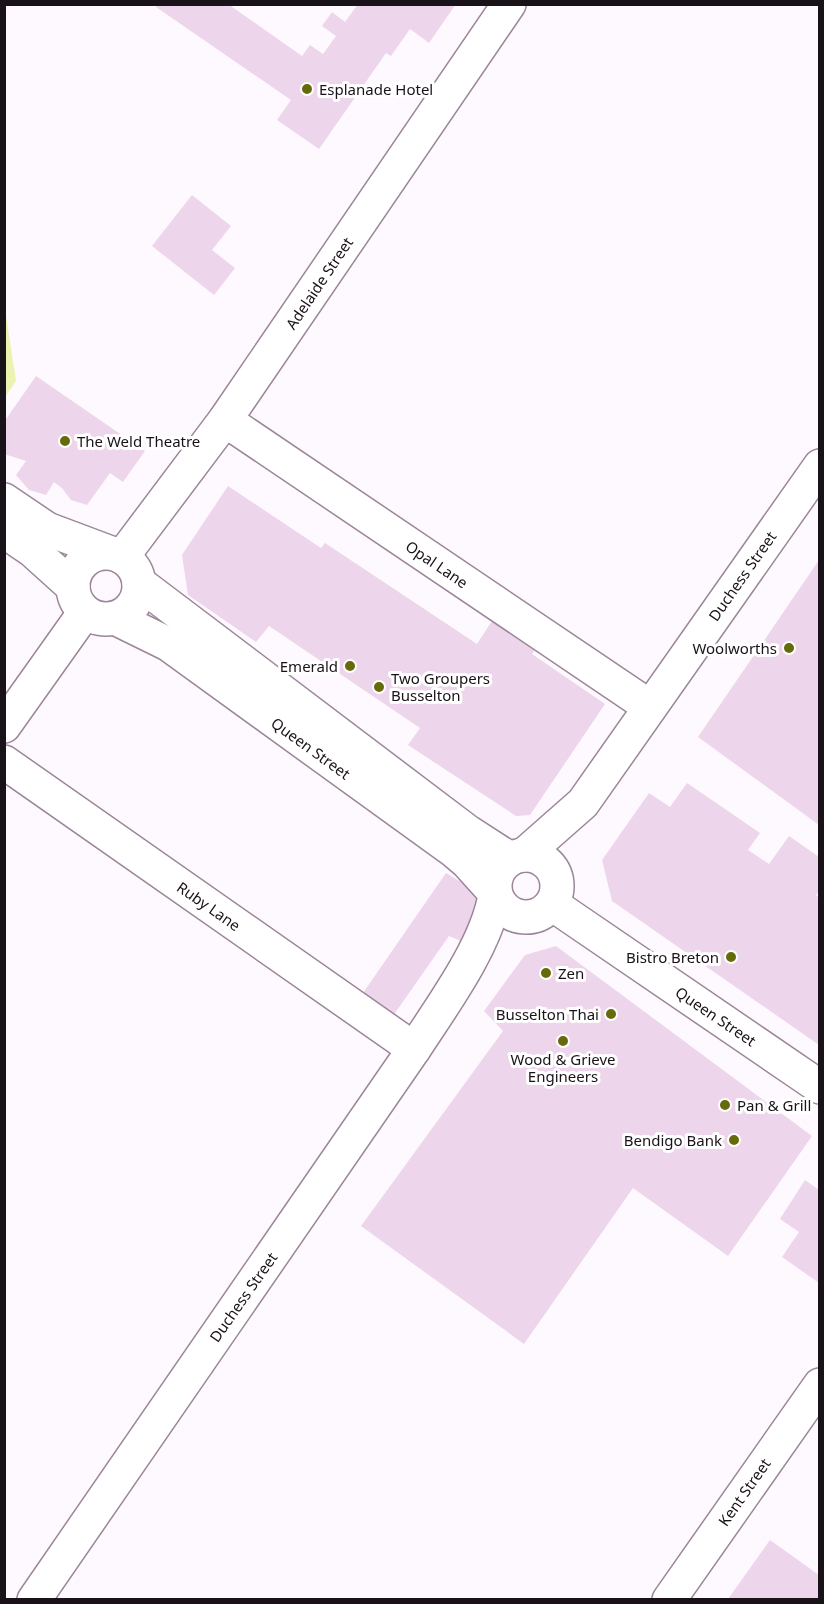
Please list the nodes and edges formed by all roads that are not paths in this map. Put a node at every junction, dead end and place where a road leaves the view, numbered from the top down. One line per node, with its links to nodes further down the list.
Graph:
1 (509, 4): 2 (street, Adelaide Street)
2 (225, 420): 6 (street, Adelaide Street); 8 (street, Opal Lane)
3 (819, 466): 8 (street, Duchess Street)
4 (4, 500): 6 (street, Queen Street)
5 (4, 531): 7 (street, Queen Street)
6 (124, 564): 7 (street); 7 (street); 12 (street, Queen Street)
7 (91, 605): 9 (street); 13 (street, Queen Street)
8 (650, 707): 11 (street, Duchess Street)
9 (4, 726)
10 (4, 762): 16 (street, Ruby Lane)
11 (583, 803): 12 (street, Duchess Street); 14 (street, Duchess Street)
12 (517, 857): 13 (street); 14 (street)
13 (495, 894): 14 (street); 15 (street, Duchess Street)
14 (546, 900): 15 (street, Duchess Street); 17 (street, Queen Street)
15 (451, 993): 16 (street, Duchess Street)
16 (414, 1049): 19 (street, Duchess Street)
17 (819, 1087)
18 (819, 1385): 20 (street, Kent Street)
19 (34, 1599)
20 (669, 1599)

